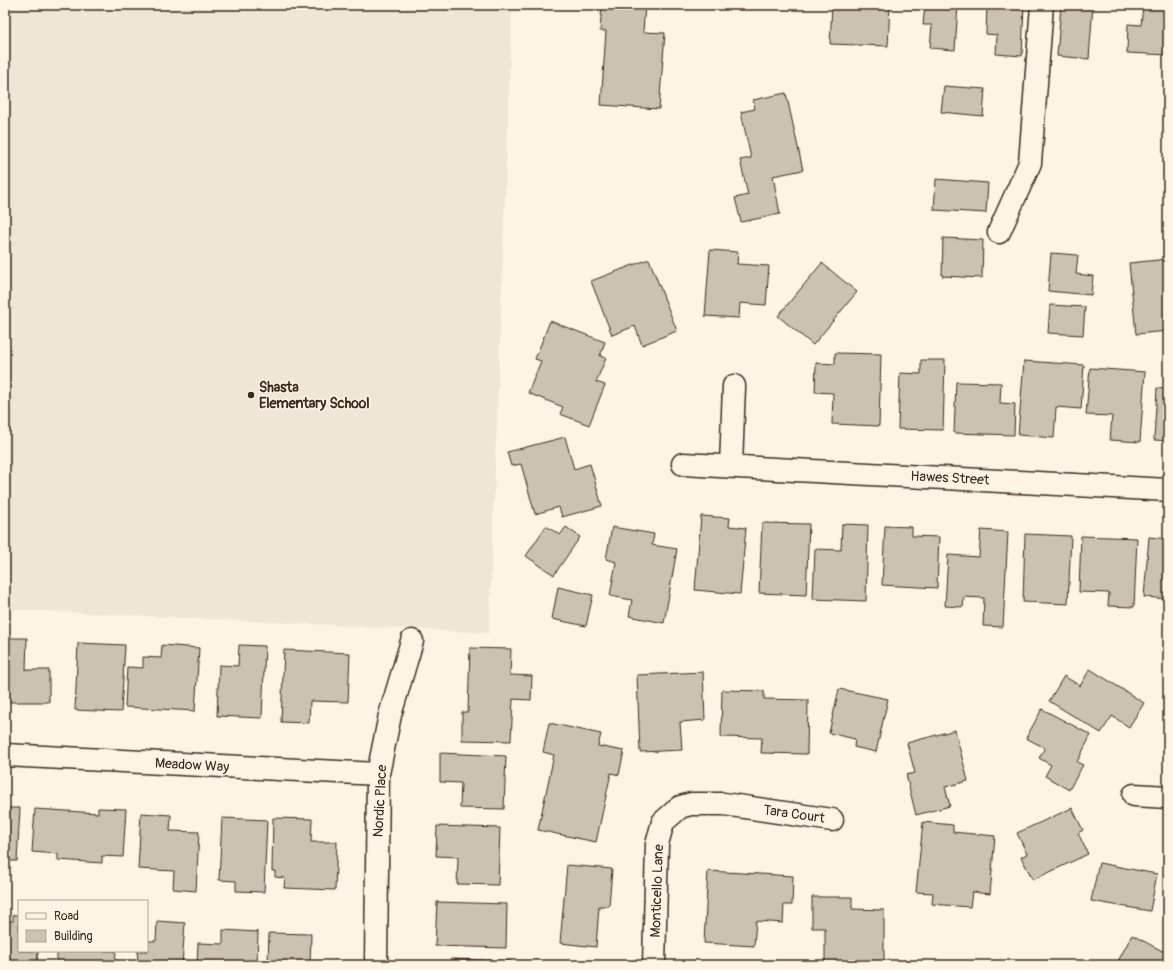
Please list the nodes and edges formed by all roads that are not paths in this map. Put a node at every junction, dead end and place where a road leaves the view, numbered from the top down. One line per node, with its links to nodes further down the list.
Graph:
1 (1042, 5): 2 (street)
2 (999, 232)
3 (734, 386): 5 (street)
4 (683, 464): 5 (street, Hawes Street)
5 (731, 466): 6 (street, Hawes Street)
6 (1168, 490)
7 (412, 641): 9 (street, Nordic Place)
8 (5, 755): 9 (street, Meadow Way)
9 (378, 774): 14 (street, Nordic Place)
10 (1134, 796): 11 (street)
11 (1168, 797)
12 (757, 809): 13 (street, Tara Court); 15 (street, Monticello Lane)
13 (832, 820)
14 (376, 965)
15 (654, 965)

